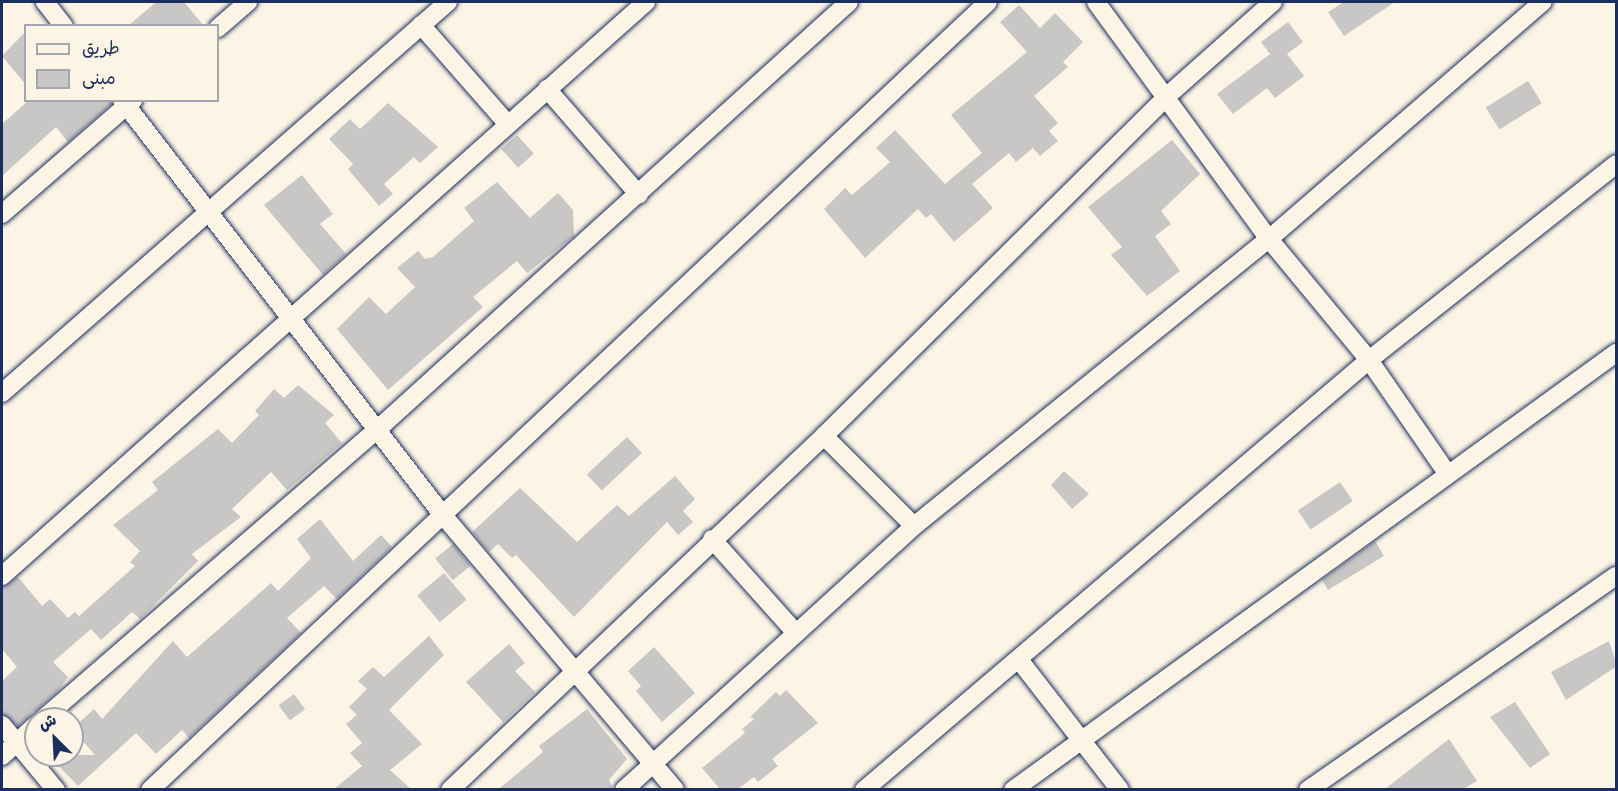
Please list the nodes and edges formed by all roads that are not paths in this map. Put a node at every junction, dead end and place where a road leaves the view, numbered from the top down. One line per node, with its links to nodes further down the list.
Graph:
1 (45, 2): 10 (street)
2 (248, 2): 12 (street)
3 (448, 2): 11 (street)
4 (646, 2): 13 (street)
5 (849, 2): 18 (street)
6 (988, 2): 29 (street)
7 (1096, 2): 14 (street)
8 (1273, 2): 14 (street)
9 (1543, 2): 21 (street)
10 (62, 24)
11 (421, 25): 16 (street); 19 (street)
12 (219, 27)
13 (547, 89): 16 (street); 18 (street)
14 (1166, 97): 21 (street); 27 (street)
15 (127, 102): 19 (street); 20 (street)
16 (506, 122): 22 (street)
17 (1617, 164): 24 (street)
18 (639, 195): 26 (street)
19 (210, 208): 22 (street); 25 (street)
20 (2, 214)
21 (1269, 239): 24 (street); 30 (street)
22 (292, 315): 26 (street); 32 (street)
23 (1617, 353): 28 (street)
24 (1369, 360): 28 (street); 35 (street)
25 (2, 393)
26 (379, 428): 29 (street); 37 (street)
27 (824, 436): 30 (street); 31 (street)
28 (1447, 473): 40 (street)
29 (442, 514): 36 (street); 45 (street)
30 (914, 526): 34 (street)
31 (712, 539): 34 (street); 36 (street)
32 (2, 576)
33 (1617, 576): 52 (street)
34 (796, 633): 43 (street)
35 (1020, 660): 40 (street); 49 (street)
36 (577, 671): 43 (street); 46 (street)
37 (57, 707)
38 (2, 725): 41 (street)
39 (24, 735): 41 (street)
40 (1081, 738): 50 (street); 51 (street)
41 (15, 743): 42 (street); 44 (street)
42 (2, 756)
43 (654, 762): 47 (street); 48 (street)
44 (56, 789)
45 (150, 789)
46 (450, 789)
47 (624, 789)
48 (675, 789)
49 (864, 789)
50 (1013, 789)
51 (1120, 789)
52 (1308, 789)

